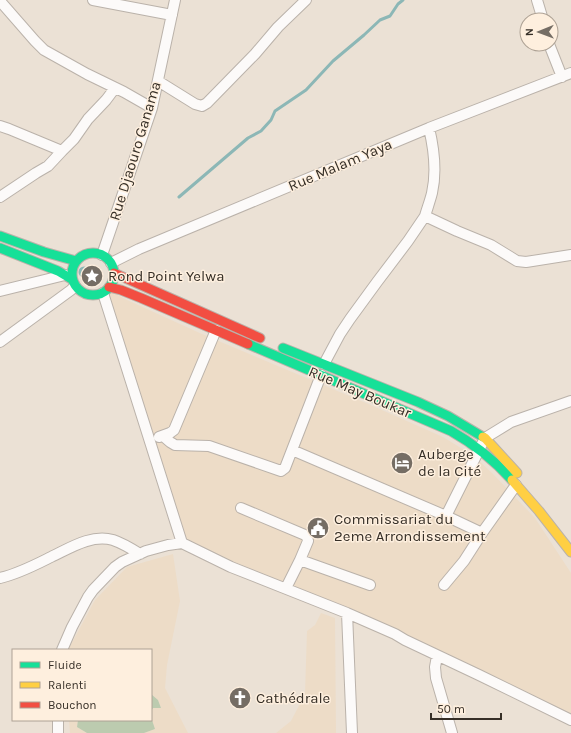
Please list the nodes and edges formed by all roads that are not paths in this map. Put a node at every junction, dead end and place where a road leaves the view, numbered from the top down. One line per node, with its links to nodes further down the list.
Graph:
1 (93, 0): 7 (street)
2 (175, 0): 7 (street, Rue Djaouro Ganama)
3 (306, 0): 10 (street)
4 (537, 0): 6 (street)
5 (0, 1): 11 (street)
6 (541, 12)
7 (172, 15): 10 (street, Rue Djaouro Ganama)
8 (553, 52): 9 (street)
9 (566, 75): 14 (street, Rue Malam Yaya)
10 (158, 81): 12 (street, Rue Djaouro Ganama)
11 (115, 88): 12 (street); 15 (street)
12 (152, 108): 21 (street, Rue Djaouro Ganama)
13 (0, 126): 15 (street)
14 (429, 128): 17 (street); 23 (street, Rue Malam Yaya)
15 (62, 150): 16 (street)
16 (0, 197)
17 (425, 216): 20 (street); 29 (street)
18 (0, 236): 22 (main road)
19 (0, 248): 24 (main road)
20 (571, 254)
21 (102, 255): 22 (main road); 23 (main road)
22 (76, 261): 24 (main road)
23 (113, 268): 25 (main road); 29 (main road, Rue May Boukar)
24 (71, 280): 25 (main road); 26 (street); 28 (street)
25 (106, 290): 27 (main road, Rue May Boukar); 34 (street)
26 (0, 291)
27 (216, 330): 30 (main road, Rue May Boukar); 32 (street)
28 (0, 342)
29 (324, 364): 33 (main road, Rue May Boukar)
30 (321, 375): 35 (main road, Rue May Boukar); 36 (street)
31 (571, 400): 33 (street)
32 (163, 436): 34 (street); 36 (street)
33 (485, 438): 35 (street); 37 (main road, Rue May Boukar)
34 (149, 439): 43 (street)
35 (479, 449): 37 (main road, Rue May Boukar); 39 (street)
36 (292, 450): 39 (street)
37 (519, 481): 41 (street); 44 (main road, Rue May Boukar)
38 (241, 508): 46 (street)
39 (446, 516): 41 (street)
40 (563, 527): 42 (main road)
41 (482, 533): 49 (street)
42 (571, 538)
43 (182, 543): 45 (street); 50 (street)
44 (571, 552)
45 (140, 554): 47 (street); 52 (street)
46 (300, 560): 48 (street); 50 (street)
47 (0, 578)
48 (370, 585)
49 (444, 585)
50 (286, 588): 51 (street)
51 (347, 612): 53 (street); 57 (street)
52 (62, 649)
53 (437, 656): 54 (street); 58 (street)
54 (571, 720)
55 (58, 721): 56 (street)
56 (58, 733)
57 (352, 733)
58 (452, 733)

